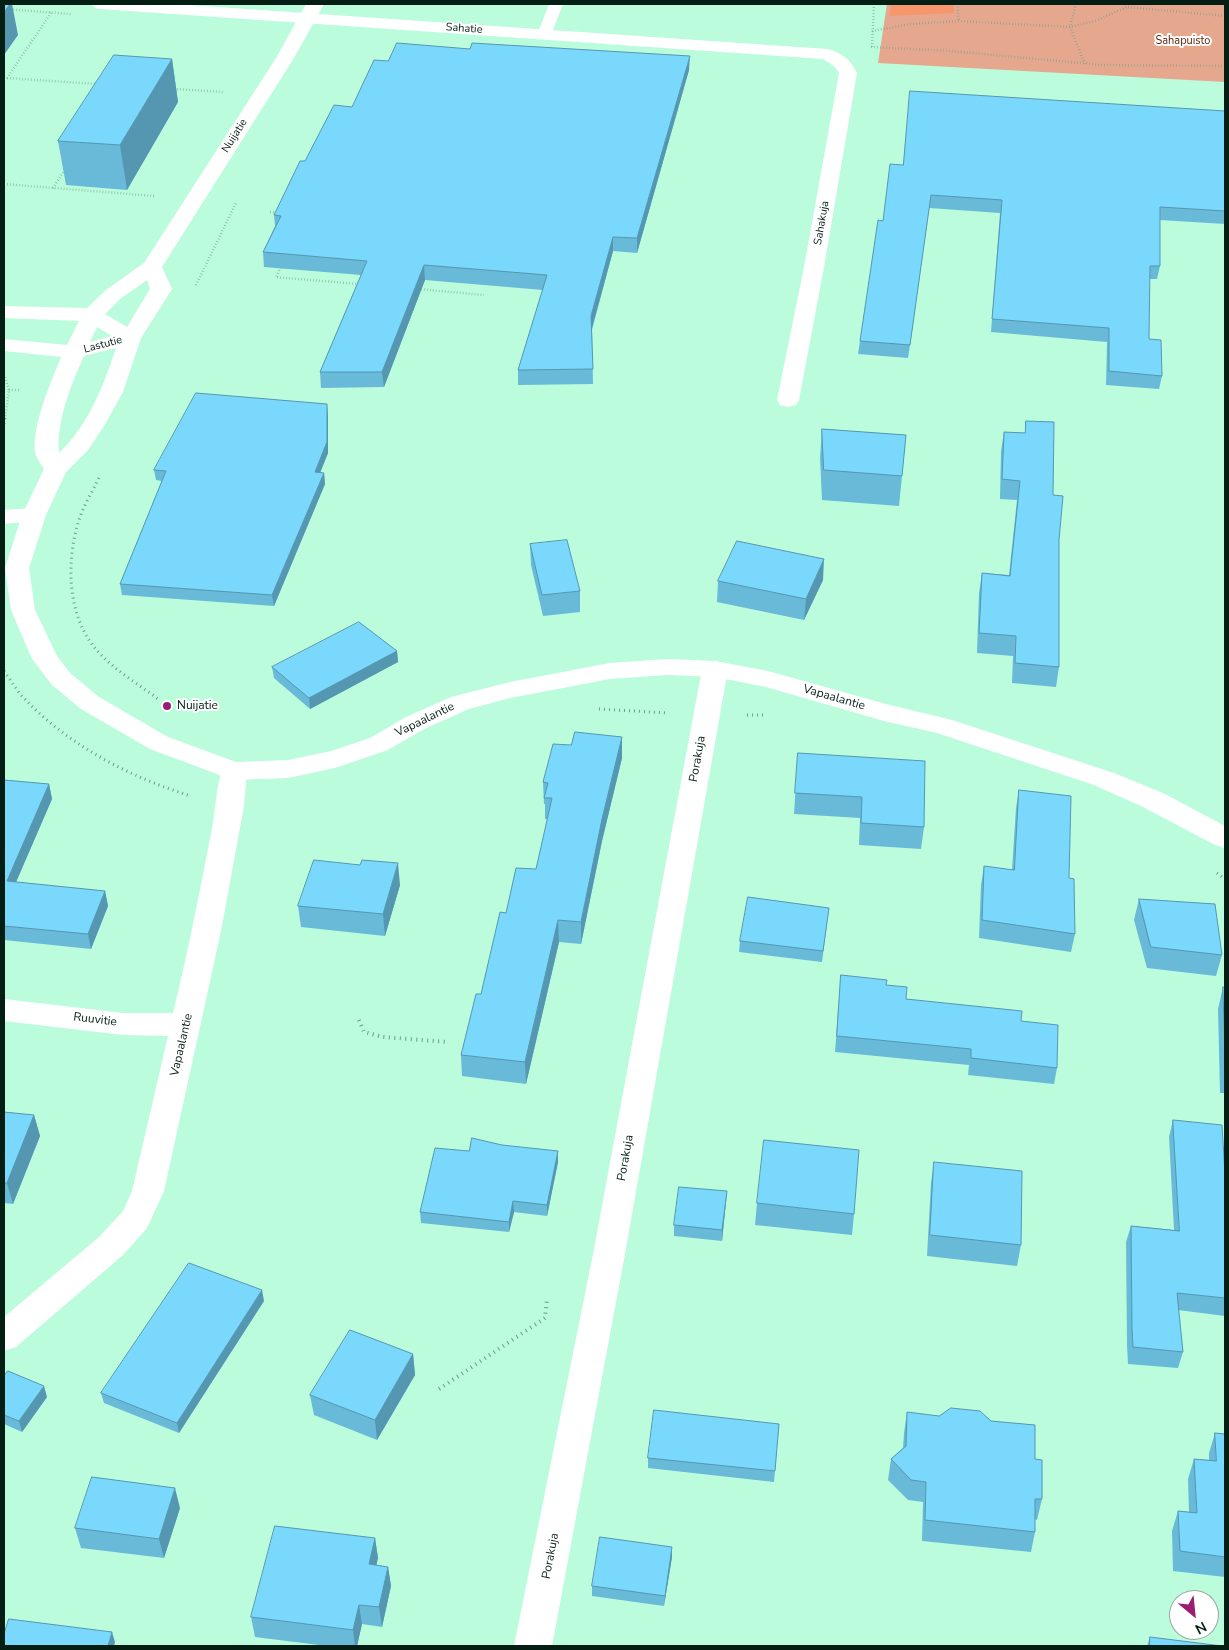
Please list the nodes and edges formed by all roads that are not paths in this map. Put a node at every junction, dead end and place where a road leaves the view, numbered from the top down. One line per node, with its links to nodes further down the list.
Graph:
1 (102, 4): 3 (street, Sahatie)
2 (556, 4): 4 (lane)
3 (311, 11): 4 (street, Sahatie); 6 (street, Nuijatie)
4 (544, 35): 5 (street, Sahatie)
5 (828, 54): 12 (street, Sahakuja)
6 (152, 267): 8 (street, Nuijatie); 9 (street)
7 (4, 312): 8 (street, Lastutie)
8 (93, 315): 9 (street, Lastutie); 11 (street, Nuijatie)
9 (130, 338): 11 (street, Lastutie); 13 (street)
10 (4, 345): 11 (street, Lastutie)
11 (74, 352): 13 (street, Nuijatie)
12 (788, 400)
13 (56, 469): 14 (street)
14 (34, 515): 15 (street); 17 (street)
15 (4, 517)
16 (715, 669): 17 (street, Vapaalantie); 18 (street, Vapaalantie); 22 (street, Porakuja)
17 (234, 772): 20 (street, Vapaalantie)
18 (1225, 838)
19 (4, 1010): 20 (street, Ruuvitie)
20 (187, 1025): 21 (street, Vapaalantie)
21 (4, 1337)
22 (533, 1646)

